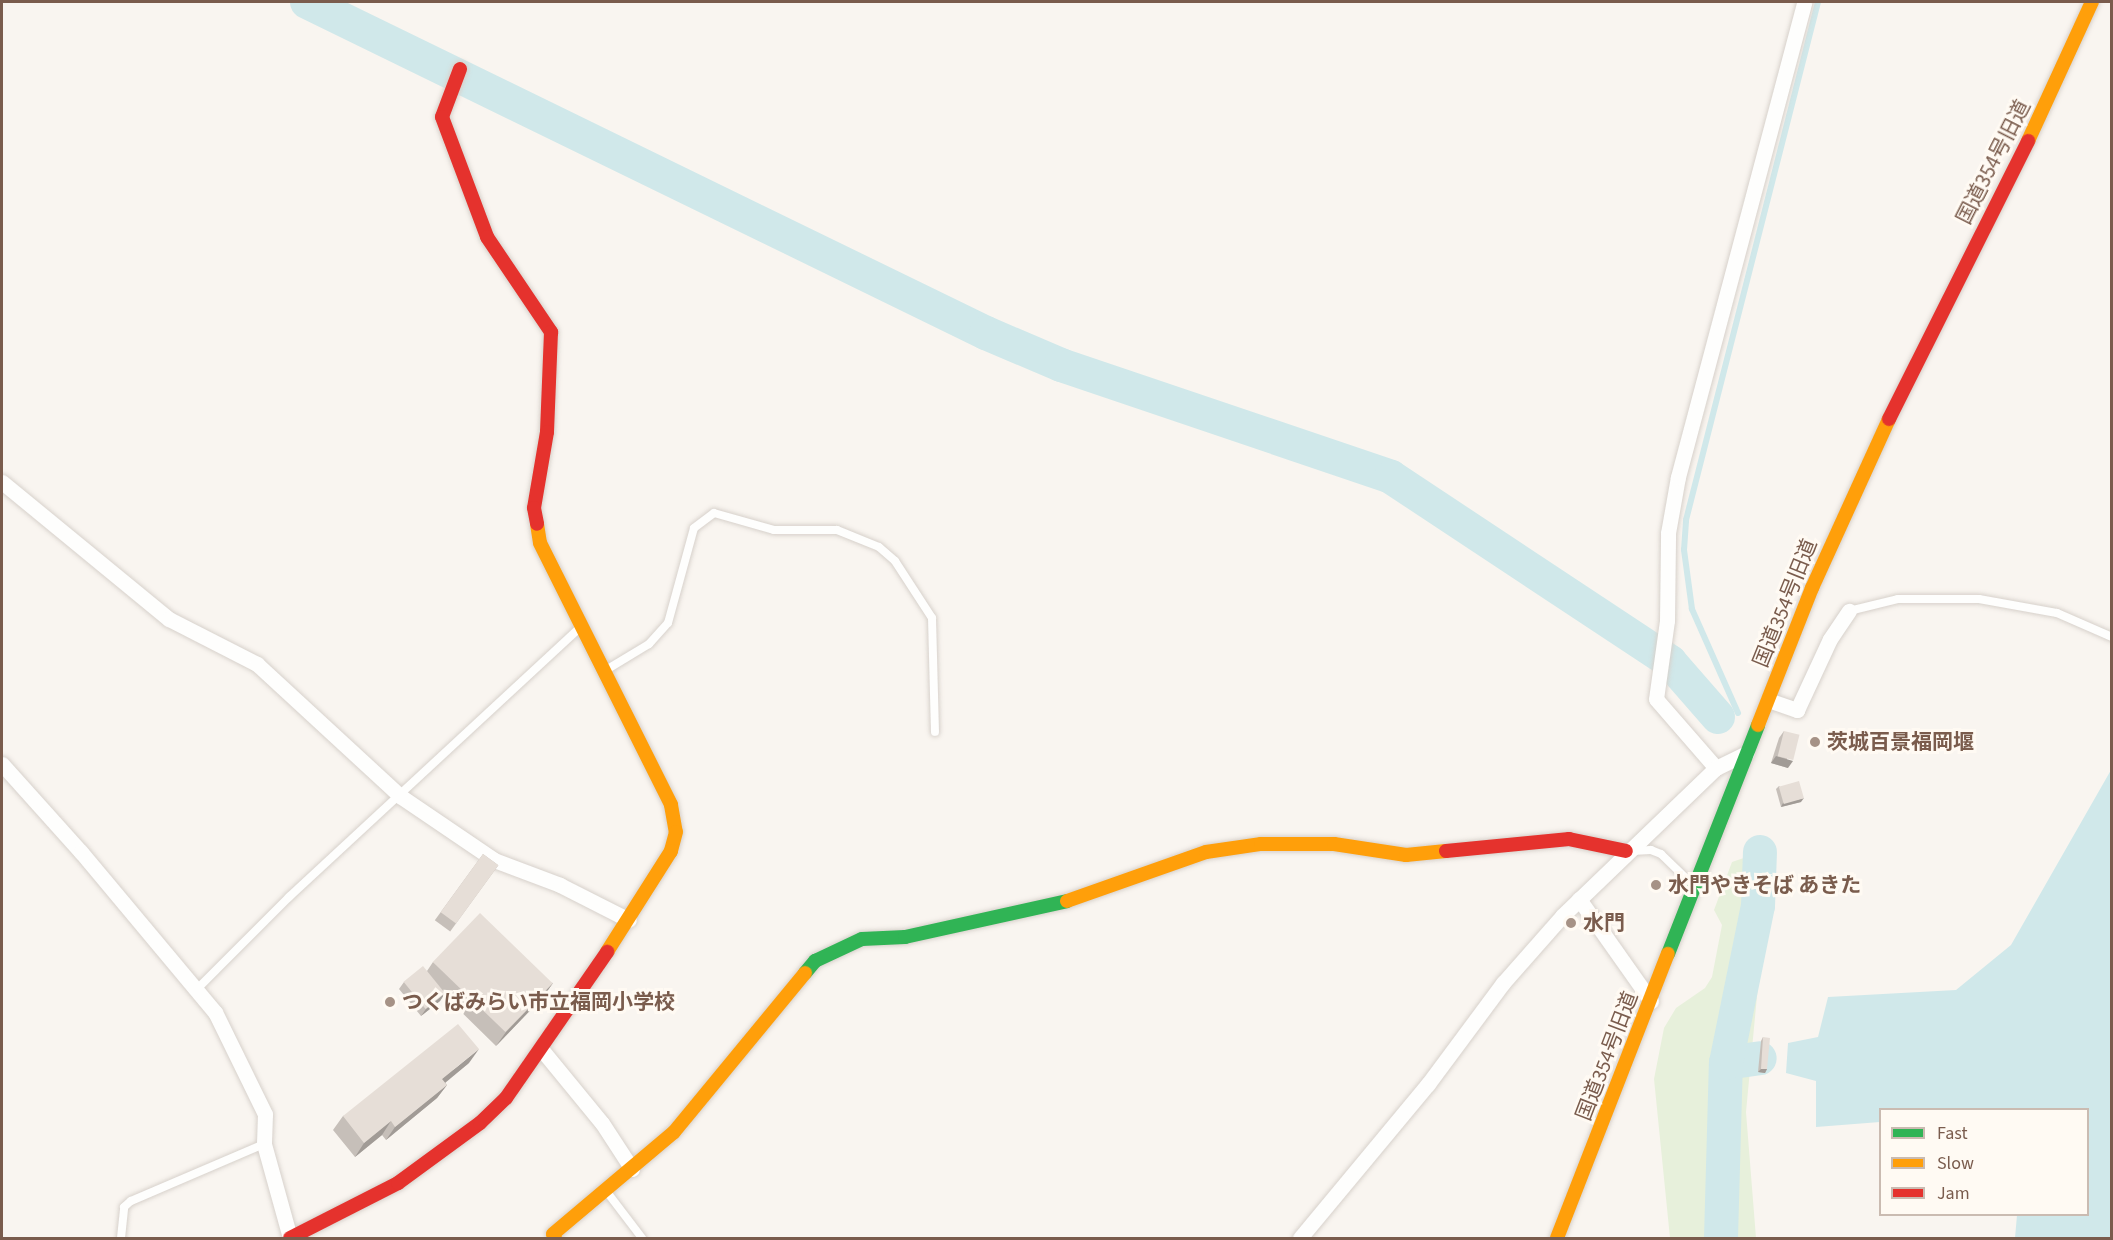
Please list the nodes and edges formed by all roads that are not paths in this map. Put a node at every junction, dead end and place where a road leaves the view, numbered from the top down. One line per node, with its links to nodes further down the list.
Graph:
1 (1804, 2): 13 (street)
2 (2092, 2): 9 (street, 国道354号旧道)
3 (460, 69): 6 (street)
4 (2, 482): 14 (street)
5 (1849, 611): 7 (lane); 9 (street)
6 (582, 625): 8 (street); 14 (lane)
7 (2112, 638)
8 (606, 670): 10 (lane); 18 (street)
9 (1768, 700): 11 (street, 国道354号旧道)
10 (935, 732)
11 (1747, 753): 13 (street); 16 (street, 国道354号旧道)
12 (2, 764): 19 (street)
13 (1716, 768): 15 (street)
14 (400, 796): 18 (street); 19 (lane)
15 (1626, 851): 16 (lane); 17 (street); 23 (street)
16 (1694, 886): 20 (street, 国道354号旧道)
17 (1579, 899): 20 (street); 29 (street)
18 (629, 920): 21 (street)
19 (198, 988): 22 (street)
20 (1651, 1001): 30 (street, 国道354号旧道)
21 (542, 1050): 23 (street); 25 (street)
22 (264, 1144): 25 (street); 26 (lane)
23 (632, 1169): 24 (street)
24 (606, 1191): 27 (street); 28 (lane)
25 (290, 1238)
26 (122, 1239)
27 (555, 1239)
28 (642, 1239)
29 (1300, 1239)
30 (1557, 1239)

